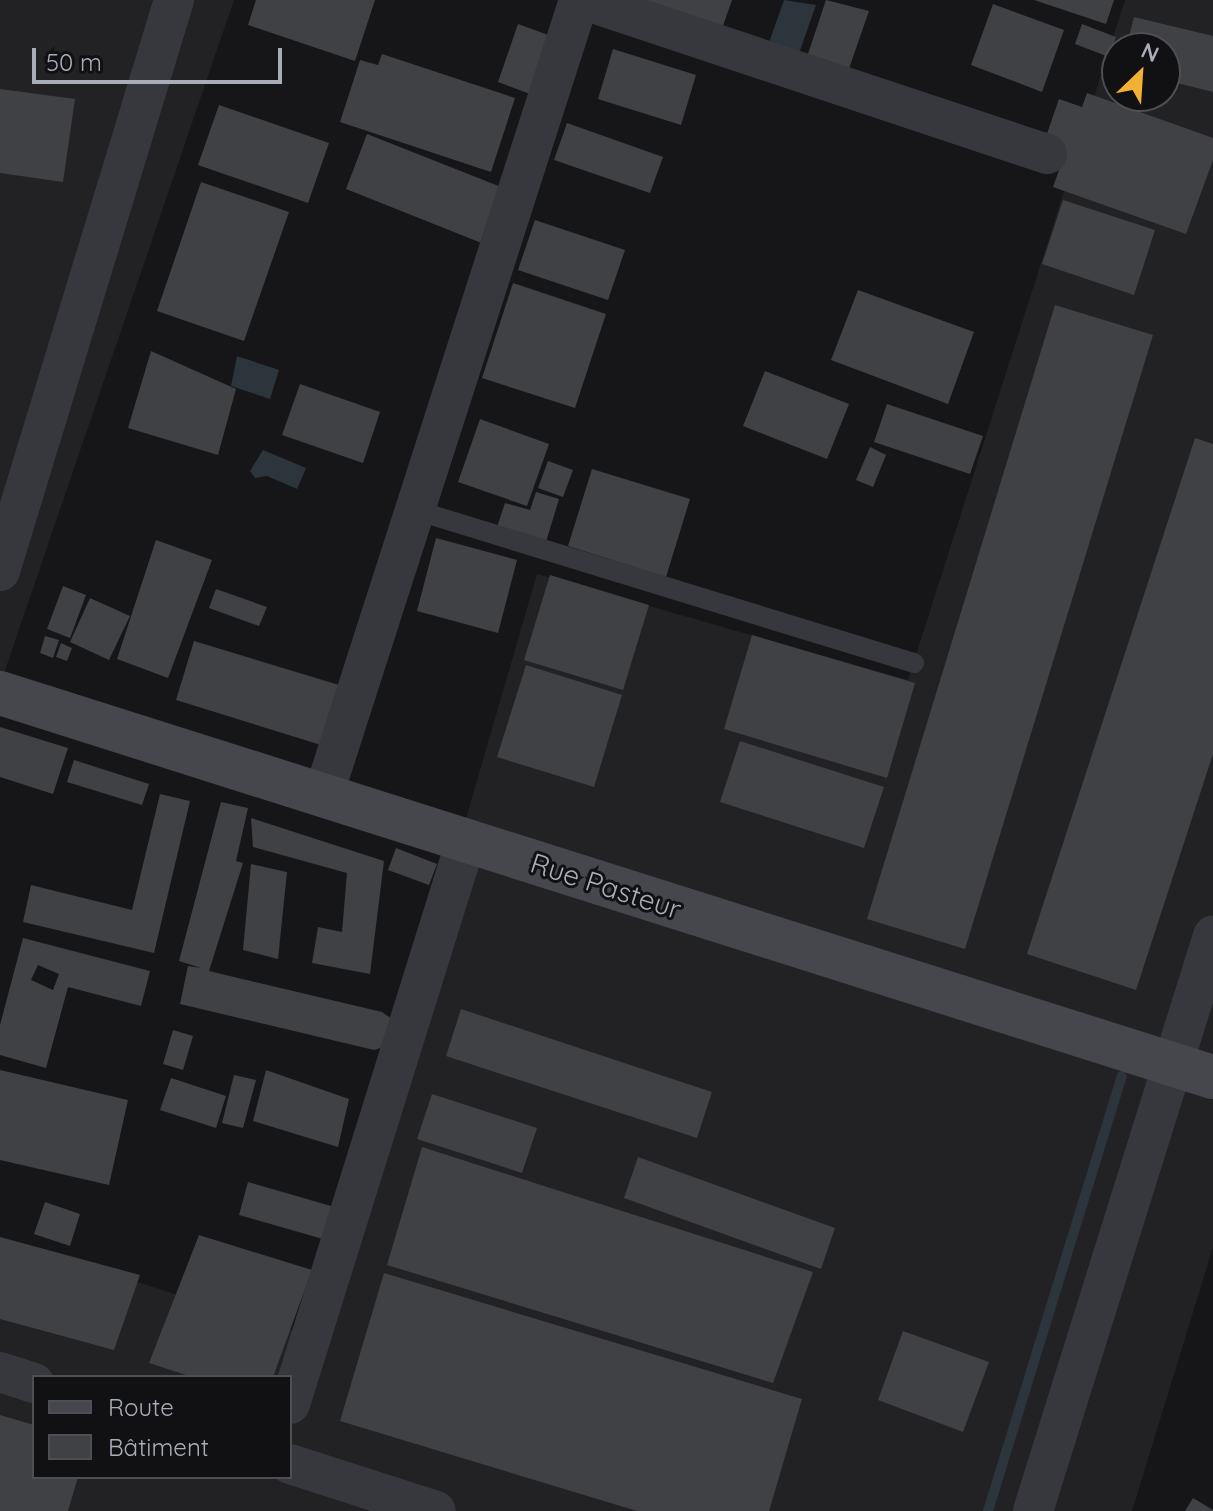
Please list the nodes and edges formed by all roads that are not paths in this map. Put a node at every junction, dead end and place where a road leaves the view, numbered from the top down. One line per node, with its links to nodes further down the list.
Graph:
1 (174, 0): 5 (street)
2 (582, 0): 3 (street); 4 (street)
3 (1047, 154)
4 (415, 510): 6 (lane); 8 (street)
5 (0, 571)
6 (914, 663)
7 (0, 693): 8 (main road, Rue Pasteur)
8 (323, 796): 9 (main road, Rue Pasteur)
9 (466, 841): 11 (main road, Rue Pasteur); 14 (street)
10 (1213, 936): 11 (street)
11 (1193, 1071): 17 (street)
12 (0, 1372): 13 (street)
13 (32, 1382)
14 (292, 1398)
15 (292, 1465): 16 (street)
16 (436, 1511)
17 (1033, 1511)

